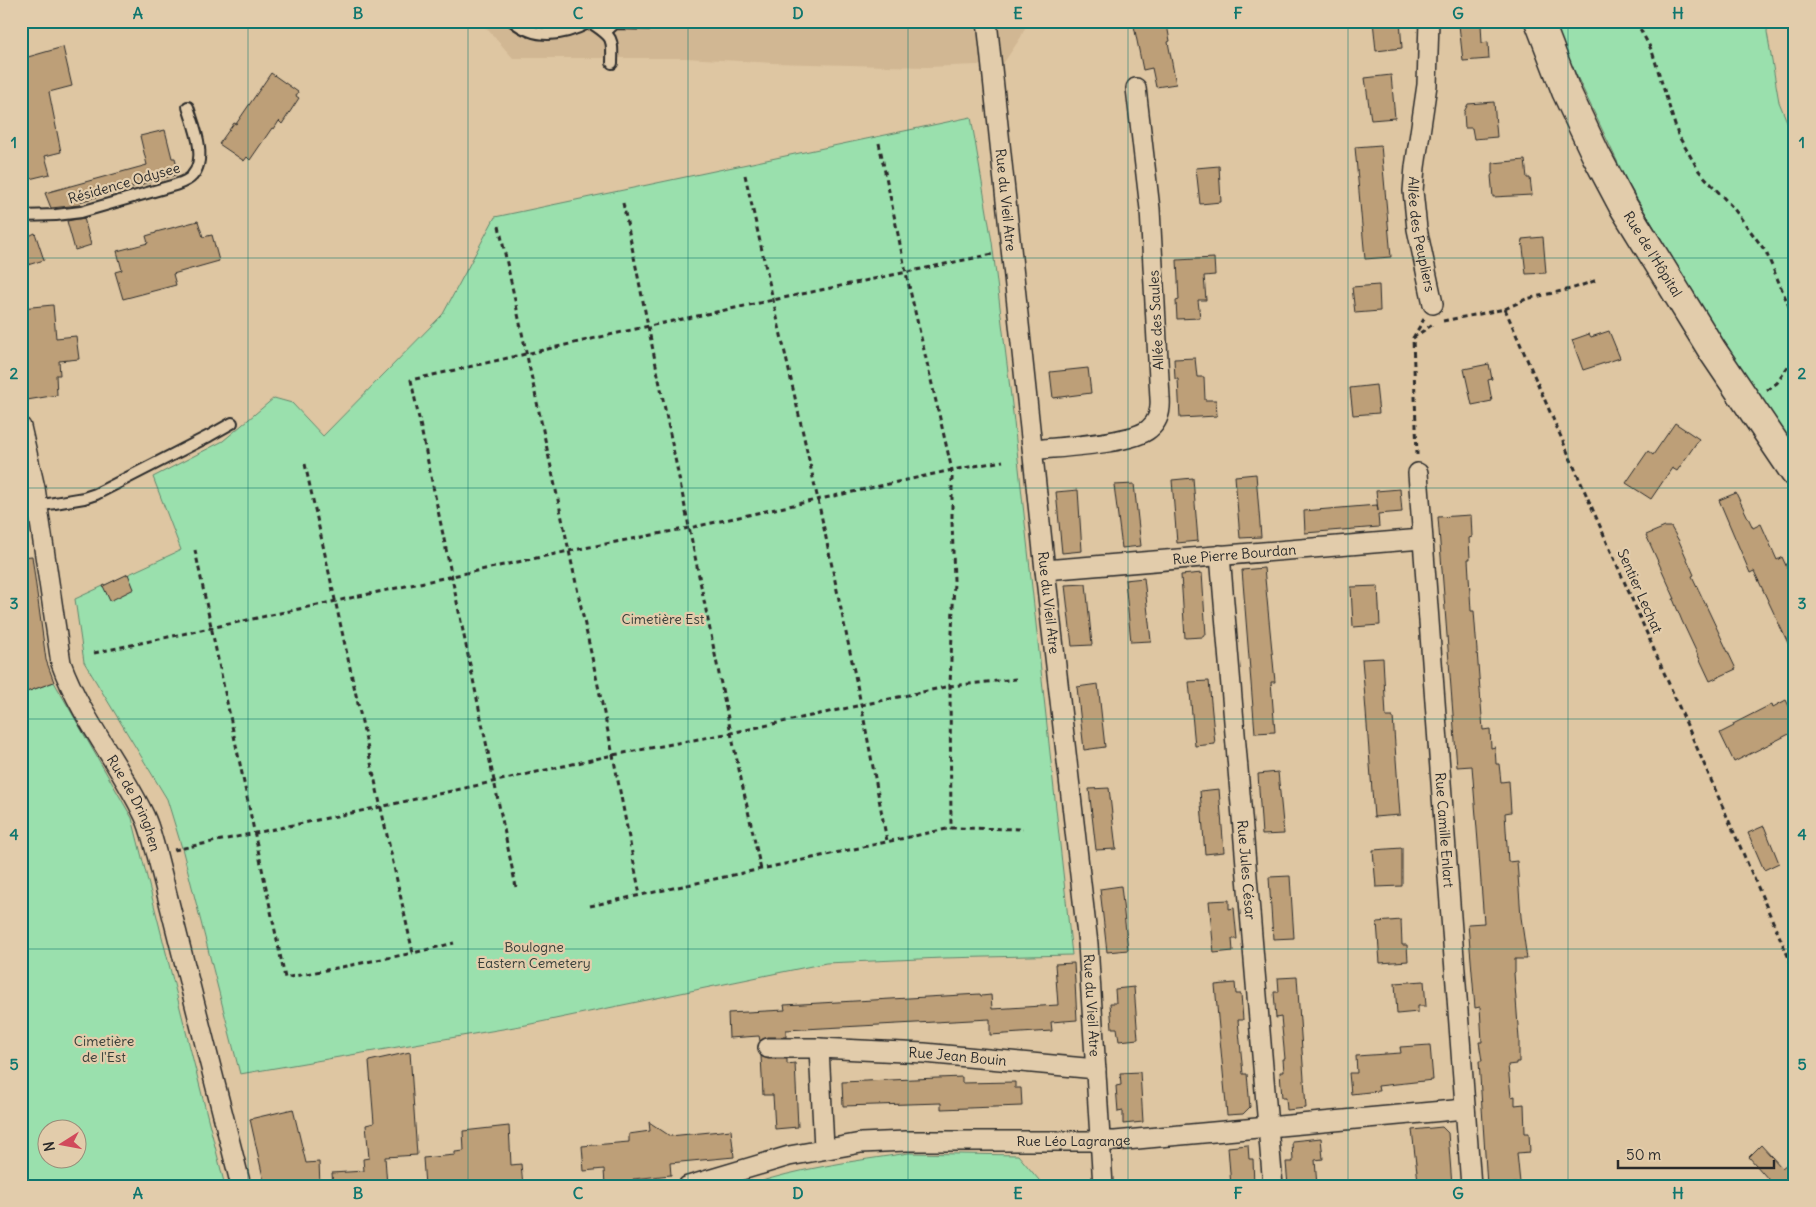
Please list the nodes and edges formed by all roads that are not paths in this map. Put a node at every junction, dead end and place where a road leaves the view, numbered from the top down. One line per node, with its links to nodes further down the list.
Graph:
1 (513, 21): 2 (lane)
2 (590, 21): 7 (lane)
3 (987, 21): 15 (street, Rue du Vieil Atre)
4 (1429, 21): 12 (street, Allée des Peupliers)
5 (1539, 21): 17 (street, Rue de l'Hôpital)
6 (658, 24): 7 (lane)
7 (605, 32): 8 (lane)
8 (612, 63)
9 (1136, 88): 15 (street, Allée des Saules)
10 (188, 107): 11 (lane, Résidence Odysee)
11 (21, 216)
12 (1433, 304)
13 (232, 423): 18 (lane)
14 (21, 427): 18 (street, Rue de Dringhen)
15 (1033, 450): 21 (street, Rue du Vieil Atre)
16 (1418, 473): 19 (street, Rue Camille Enlart)
17 (1795, 473)
18 (31, 494): 29 (street, Rue de Dringhen)
19 (1422, 539): 20 (street, Rue Pierre Bourdan); 25 (street, Rue Camille Enlart)
20 (1220, 555): 21 (street, Rue Pierre Bourdan); 26 (street, Rue Jules César)
21 (1046, 570): 24 (street, Rue du Vieil Atre)
22 (768, 1048): 23 (street, Rue Jean Bouin)
23 (819, 1048): 24 (street, Rue Jean Bouin); 28 (street)
24 (1096, 1069): 27 (street, Rue du Vieil Atre)
25 (1465, 1109): 26 (street, Rue Léo Lagrange); 33 (street, Rue Camille Enlart)
26 (1268, 1127): 27 (street, Rue Léo Lagrange); 32 (street, Rue Jules César)
27 (1100, 1142): 28 (street, Rue Léo Lagrange); 31 (street, Rue du Vieil Atre)
28 (824, 1148): 30 (street, Rue Léo Lagrange)
29 (241, 1186)
30 (688, 1186)
31 (1103, 1186)
32 (1273, 1186)
33 (1471, 1186)

